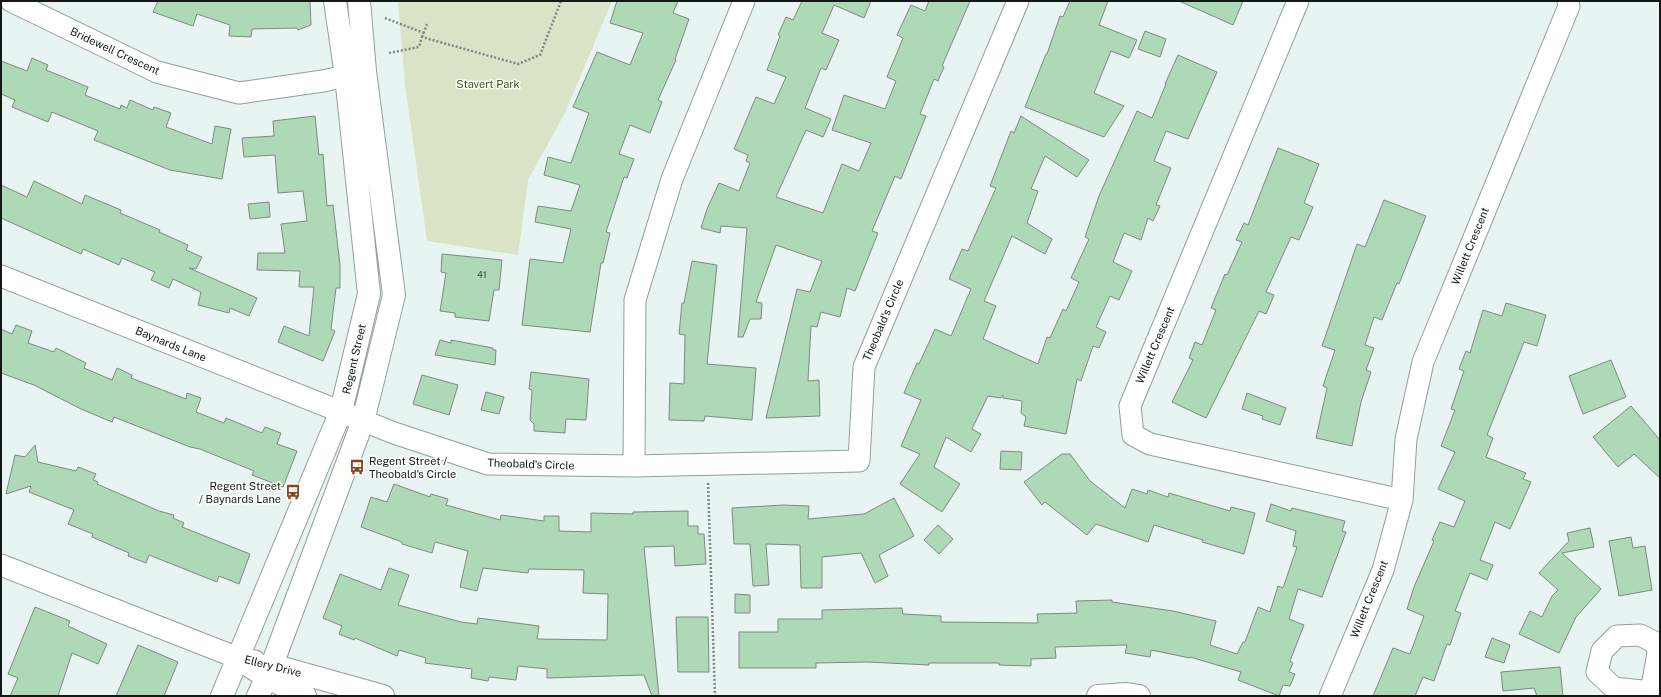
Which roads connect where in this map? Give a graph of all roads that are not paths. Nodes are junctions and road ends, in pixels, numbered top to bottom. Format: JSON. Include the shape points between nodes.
{"nodes":[{"id":1,"x":11,"y":1,"type":"edge"},
{"id":2,"x":335,"y":1,"type":"edge"},
{"id":3,"x":359,"y":1,"type":"edge"},
{"id":4,"x":744,"y":1,"type":"edge"},
{"id":5,"x":1018,"y":1,"type":"edge"},
{"id":6,"x":1298,"y":1,"type":"edge"},
{"id":7,"x":1568,"y":1,"type":"edge"},
{"id":8,"x":356,"y":74,"type":"junction"},
{"id":9,"x":1,"y":276,"type":"edge"},
{"id":10,"x":342,"y":411,"type":"junction"},
{"id":11,"x":363,"y":421,"type":"junction"},
{"id":12,"x":634,"y":466,"type":"junction"},
{"id":13,"x":1402,"y":500,"type":"junction"},
{"id":14,"x":1,"y":565,"type":"edge"},
{"id":15,"x":238,"y":658,"type":"junction"},
{"id":16,"x":265,"y":679,"type":"edge"},
{"id":17,"x":222,"y":696,"type":"edge"},
{"id":18,"x":305,"y":696,"type":"edge"},
{"id":19,"x":383,"y":696,"type":"edge"},
{"id":20,"x":1098,"y":696,"type":"edge"},
{"id":21,"x":1139,"y":696,"type":"edge"},
{"id":22,"x":1330,"y":696,"type":"edge"}],
"edges":[{"from":1,"to":8,"type":"street","name":"Bridewell Crescent","via":[[157,72],[240,93]]},
{"from":2,"to":8,"type":"street","name":"Regent Street"},
{"from":3,"to":8,"type":"street","name":"Regent Street"},
{"from":4,"to":12,"type":"street","via":[[672,179],[635,300]]},
{"from":5,"to":12,"type":"street","name":"Theobald's Circle","via":[[864,367],[859,461]]},
{"from":6,"to":13,"type":"street","name":"Willett Crescent","via":[[1130,406],[1133,435],[1150,444]]},
{"from":7,"to":13,"type":"street","name":"Willett Crescent","via":[[1570,6],[1423,362],[1406,439]]},
{"from":8,"to":10,"type":"street","name":"Regent Street","via":[[369,294]]},
{"from":8,"to":11,"type":"street","name":"Regent Street","via":[[394,295]]},
{"from":9,"to":10,"type":"street","name":"Baynards Lane"},
{"from":10,"to":11,"type":"street","name":"Theobald's Circle"},
{"from":10,"to":15,"type":"street","name":"Regent Street"},
{"from":11,"to":12,"type":"street","name":"Theobald's Circle","via":[[488,464]]},
{"from":11,"to":16,"type":"street","name":"Regent Street"},
{"from":13,"to":22,"type":"street","name":"Willett Crescent","via":[[1383,570]]},
{"from":14,"to":15,"type":"street"},
{"from":15,"to":16,"type":"street","name":"Ellery Drive"},
{"from":15,"to":17,"type":"street","name":"Regent Street"},
{"from":16,"to":18,"type":"street","name":"Ellery Drive"},
{"from":16,"to":19,"type":"street","name":"Ellery Drive"},
{"from":20,"to":21,"type":"street"}]}
